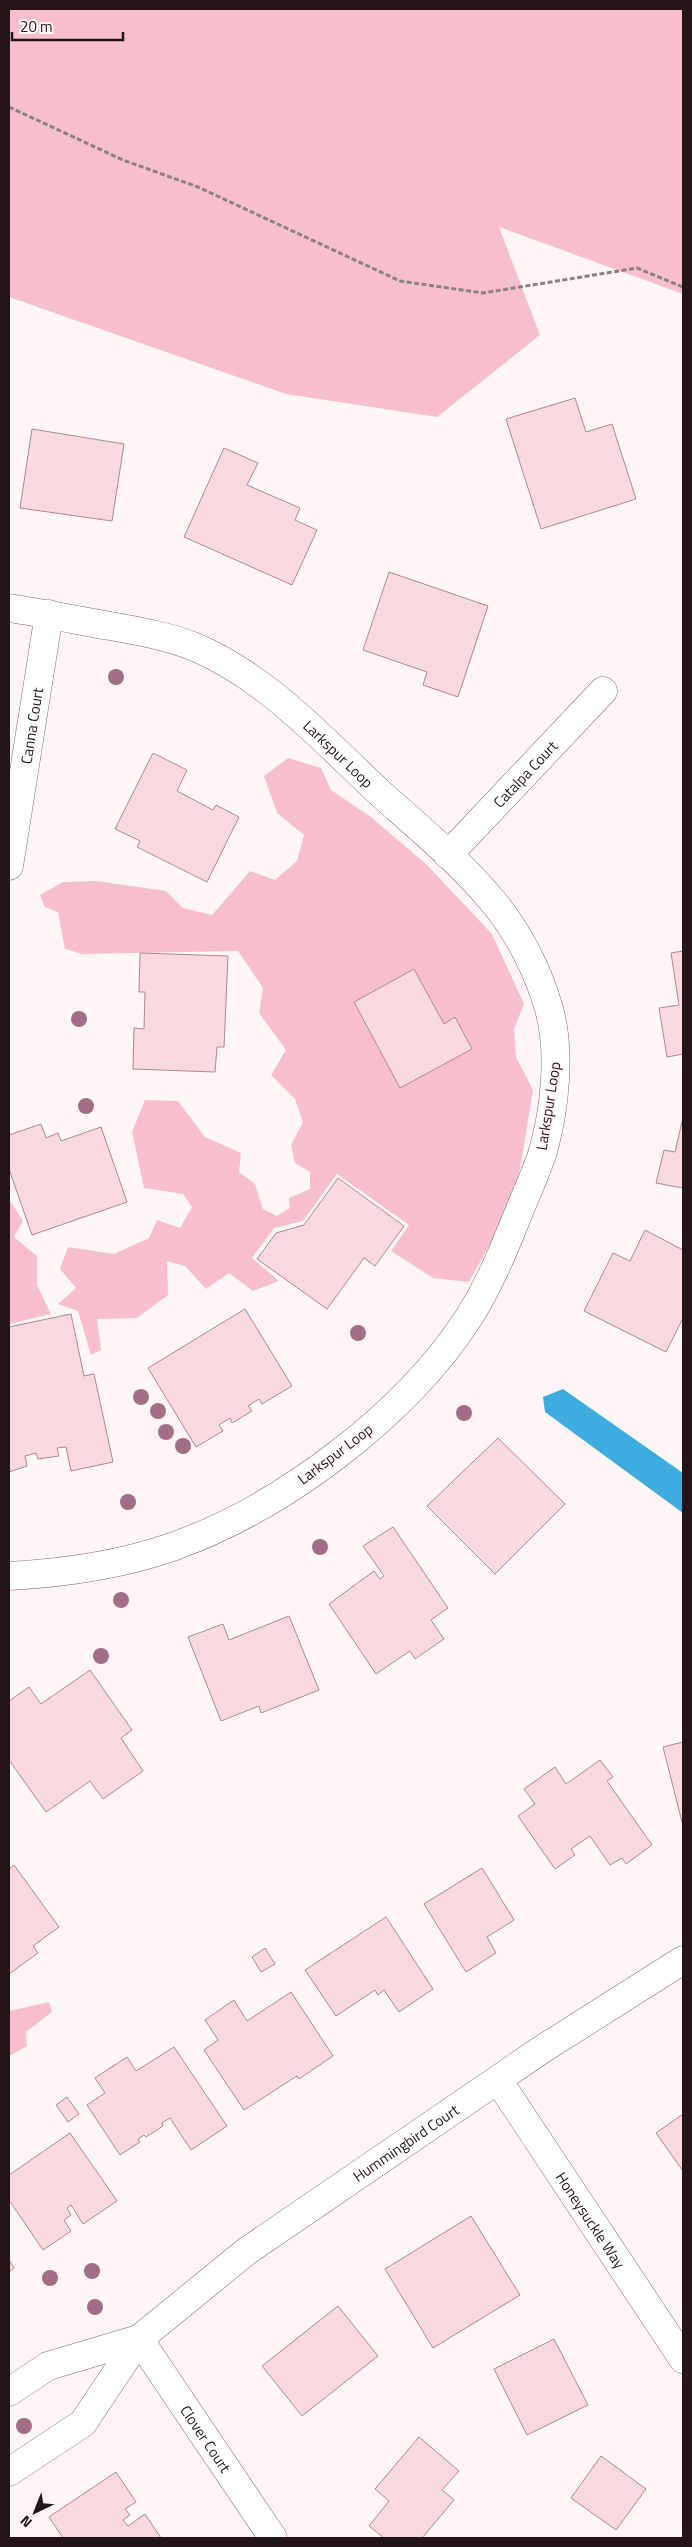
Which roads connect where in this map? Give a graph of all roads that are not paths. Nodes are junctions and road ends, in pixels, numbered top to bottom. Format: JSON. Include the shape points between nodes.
{"nodes":[{"id":1,"x":9,"y":608,"type":"edge"},
{"id":2,"x":49,"y":614,"type":"junction"},
{"id":3,"x":603,"y":691,"type":"dead end"},
{"id":4,"x":448,"y":855,"type":"junction"},
{"id":5,"x":9,"y":866,"type":"edge"},
{"id":6,"x":9,"y":1576,"type":"edge"},
{"id":7,"x":683,"y":1960,"type":"edge"},
{"id":8,"x":498,"y":2080,"type":"junction"},
{"id":9,"x":139,"y":2340,"type":"junction"},
{"id":10,"x":683,"y":2359,"type":"edge"},
{"id":11,"x":9,"y":2392,"type":"edge"},
{"id":12,"x":9,"y":2472,"type":"edge"},
{"id":13,"x":273,"y":2538,"type":"edge"}],
"edges":[{"from":1,"to":2,"type":"street","name":"Larkspur Loop"},
{"from":2,"to":4,"type":"street","name":"Larkspur Loop","via":[[175,641],[194,647],[237,670],[279,700]]},
{"from":2,"to":5,"type":"street","name":"Canna Court"},
{"from":3,"to":4,"type":"street","name":"Catalpa Court"},
{"from":4,"to":6,"type":"street","name":"Larkspur Loop","via":[[490,898],[515,932],[550,1010],[556,1043],[557,1070],[543,1150],[501,1258],[468,1317],[428,1370],[375,1424],[328,1462],[226,1525],[171,1547],[110,1564],[51,1574]]},
{"from":7,"to":8,"type":"street","name":"Hummingbird Court"},
{"from":8,"to":9,"type":"street","name":"Hummingbird Court","via":[[247,2251]]},
{"from":8,"to":10,"type":"street","name":"Honeysuckle Way"},
{"from":9,"to":11,"type":"street","name":"Hummingbird Court","via":[[48,2366]]},
{"from":9,"to":12,"type":"street","name":"Hummingbird Court","via":[[83,2423]]},
{"from":9,"to":13,"type":"street","name":"Clover Court"}]}
